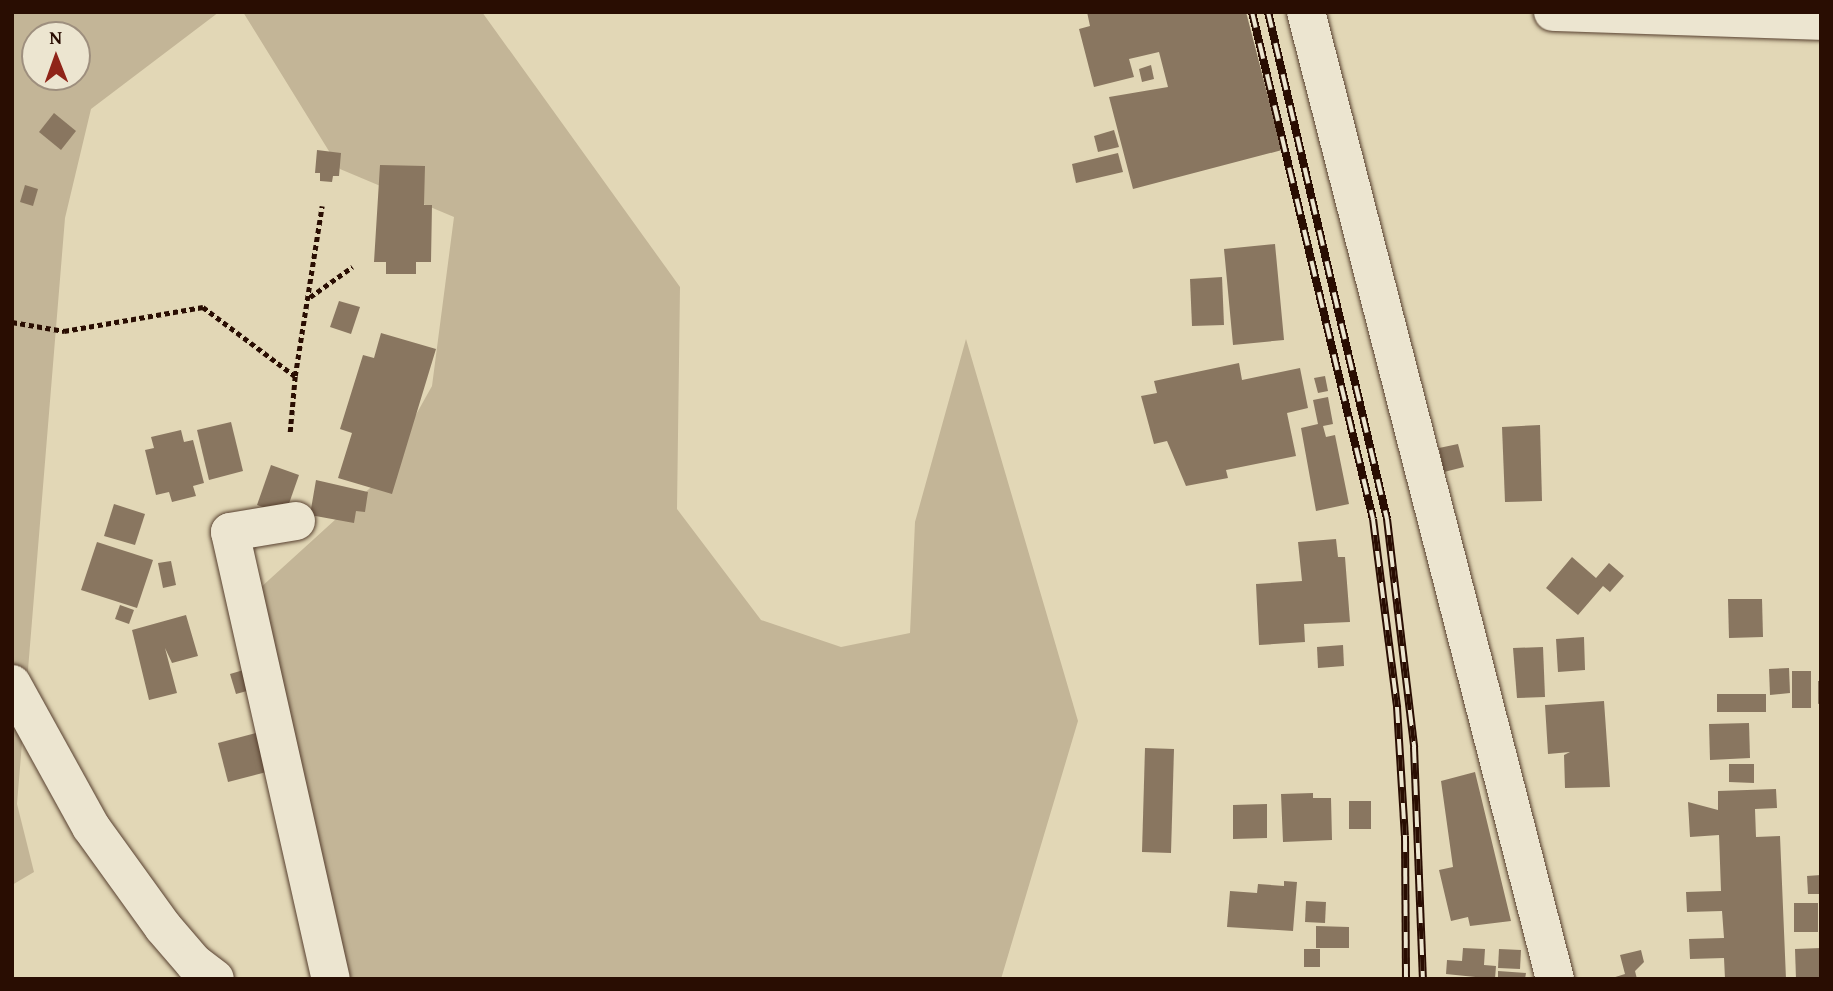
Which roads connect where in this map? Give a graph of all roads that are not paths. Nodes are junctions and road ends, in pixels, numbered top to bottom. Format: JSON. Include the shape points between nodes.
{"nodes":[{"id":1,"x":1306,"y":12,"type":"edge"},
{"id":2,"x":1553,"y":12,"type":"edge"},
{"id":3,"x":1821,"y":21,"type":"edge"},
{"id":4,"x":296,"y":521,"type":"dead end"},
{"id":5,"x":12,"y":684,"type":"edge"},
{"id":6,"x":193,"y":974,"type":"edge"},
{"id":7,"x":331,"y":979,"type":"edge"},
{"id":8,"x":1555,"y":979,"type":"edge"}],
"edges":[{"from":1,"to":8,"type":"street"},
{"from":2,"to":3,"type":"street"},
{"from":4,"to":7,"type":"street","via":[[230,532]]},
{"from":5,"to":6,"type":"street","via":[[90,827]]}]}
